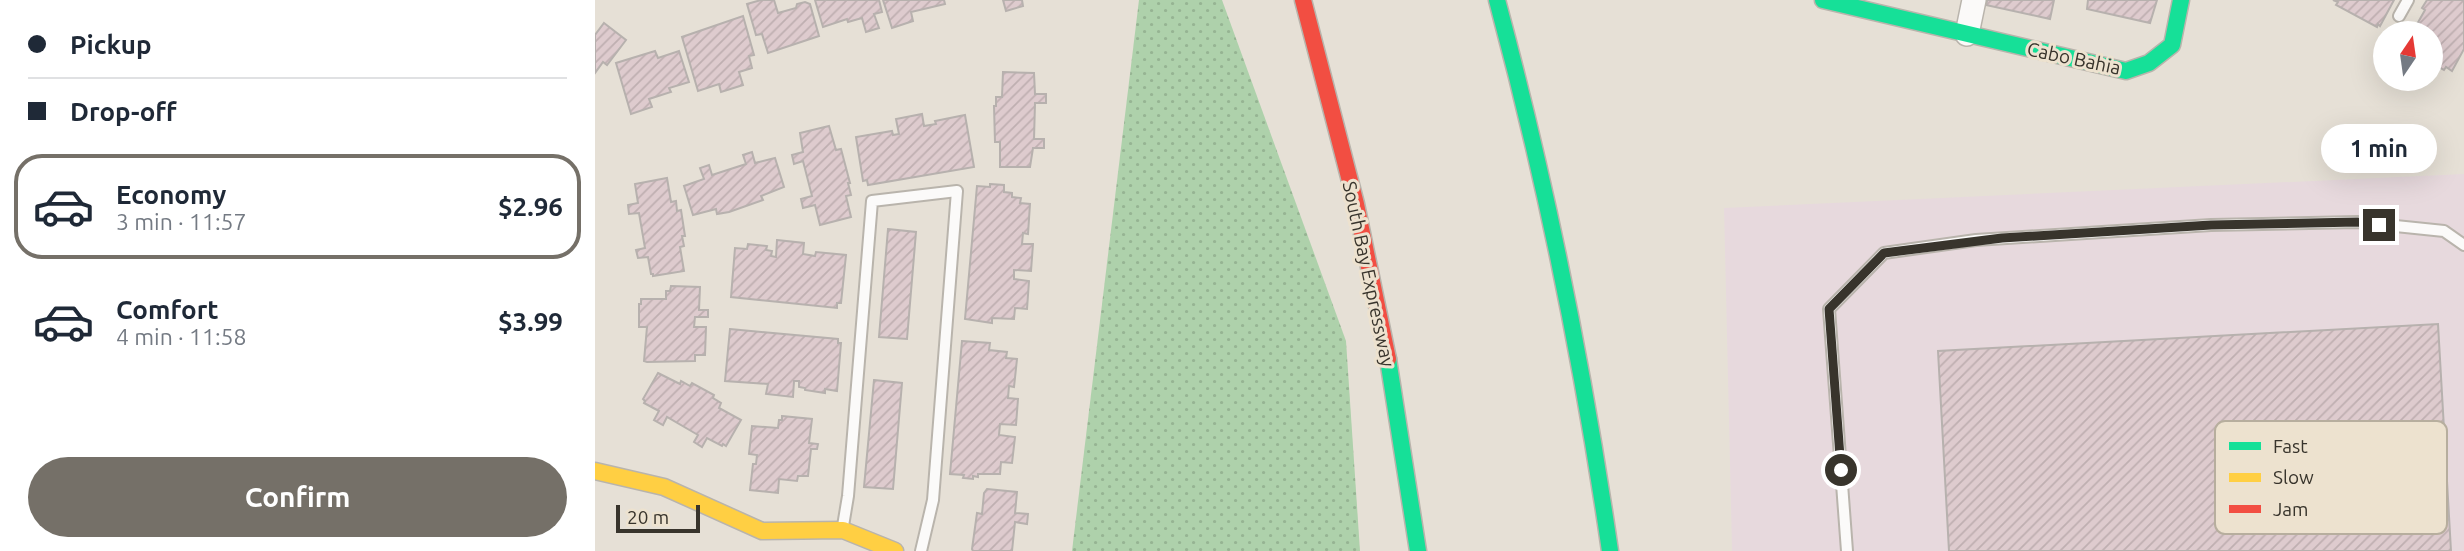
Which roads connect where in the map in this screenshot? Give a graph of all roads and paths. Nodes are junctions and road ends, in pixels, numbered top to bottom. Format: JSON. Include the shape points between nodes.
{"nodes":[{"id":1,"x":1303,"y":0,"type":"edge"},
{"id":2,"x":1497,"y":0,"type":"edge"},
{"id":3,"x":1823,"y":0,"type":"edge"},
{"id":4,"x":1974,"y":0,"type":"edge"},
{"id":5,"x":2181,"y":0,"type":"edge"},
{"id":6,"x":2408,"y":0,"type":"edge"},
{"id":7,"x":2399,"y":16,"type":"dead end"},
{"id":8,"x":1967,"y":34,"type":"junction"},
{"id":9,"x":2464,"y":245,"type":"edge"},
{"id":10,"x":595,"y":471,"type":"edge"},
{"id":11,"x":843,"y":530,"type":"junction"},
{"id":12,"x":895,"y":551,"type":"edge"},
{"id":13,"x":921,"y":551,"type":"edge"},
{"id":14,"x":1418,"y":551,"type":"edge"},
{"id":15,"x":1610,"y":551,"type":"edge"},
{"id":16,"x":1847,"y":551,"type":"edge"}],
"edges":[{"from":1,"to":14,"type":"main road","name":"South Bay Expressway","via":[[1378,307]]},
{"from":2,"to":15,"type":"main road","via":[[1562,269]]},
{"from":3,"to":8,"type":"main road","name":"Cabo Bahia"},
{"from":4,"to":8,"type":"street"},
{"from":5,"to":8,"type":"main road","name":"Cabo Bahia","via":[[2172,45],[2149,63],[2126,71]]},
{"from":6,"to":7,"type":"lane"},
{"from":9,"to":16,"type":"lane","via":[[2444,231],[2357,222],[2211,225],[1976,240],[1884,253],[1829,309]]},
{"from":10,"to":11,"type":"main road","via":[[664,487],[762,531]]},
{"from":11,"to":12,"type":"main road"},
{"from":11,"to":13,"type":"lane","via":[[872,201],[957,191],[933,500]]}]}
